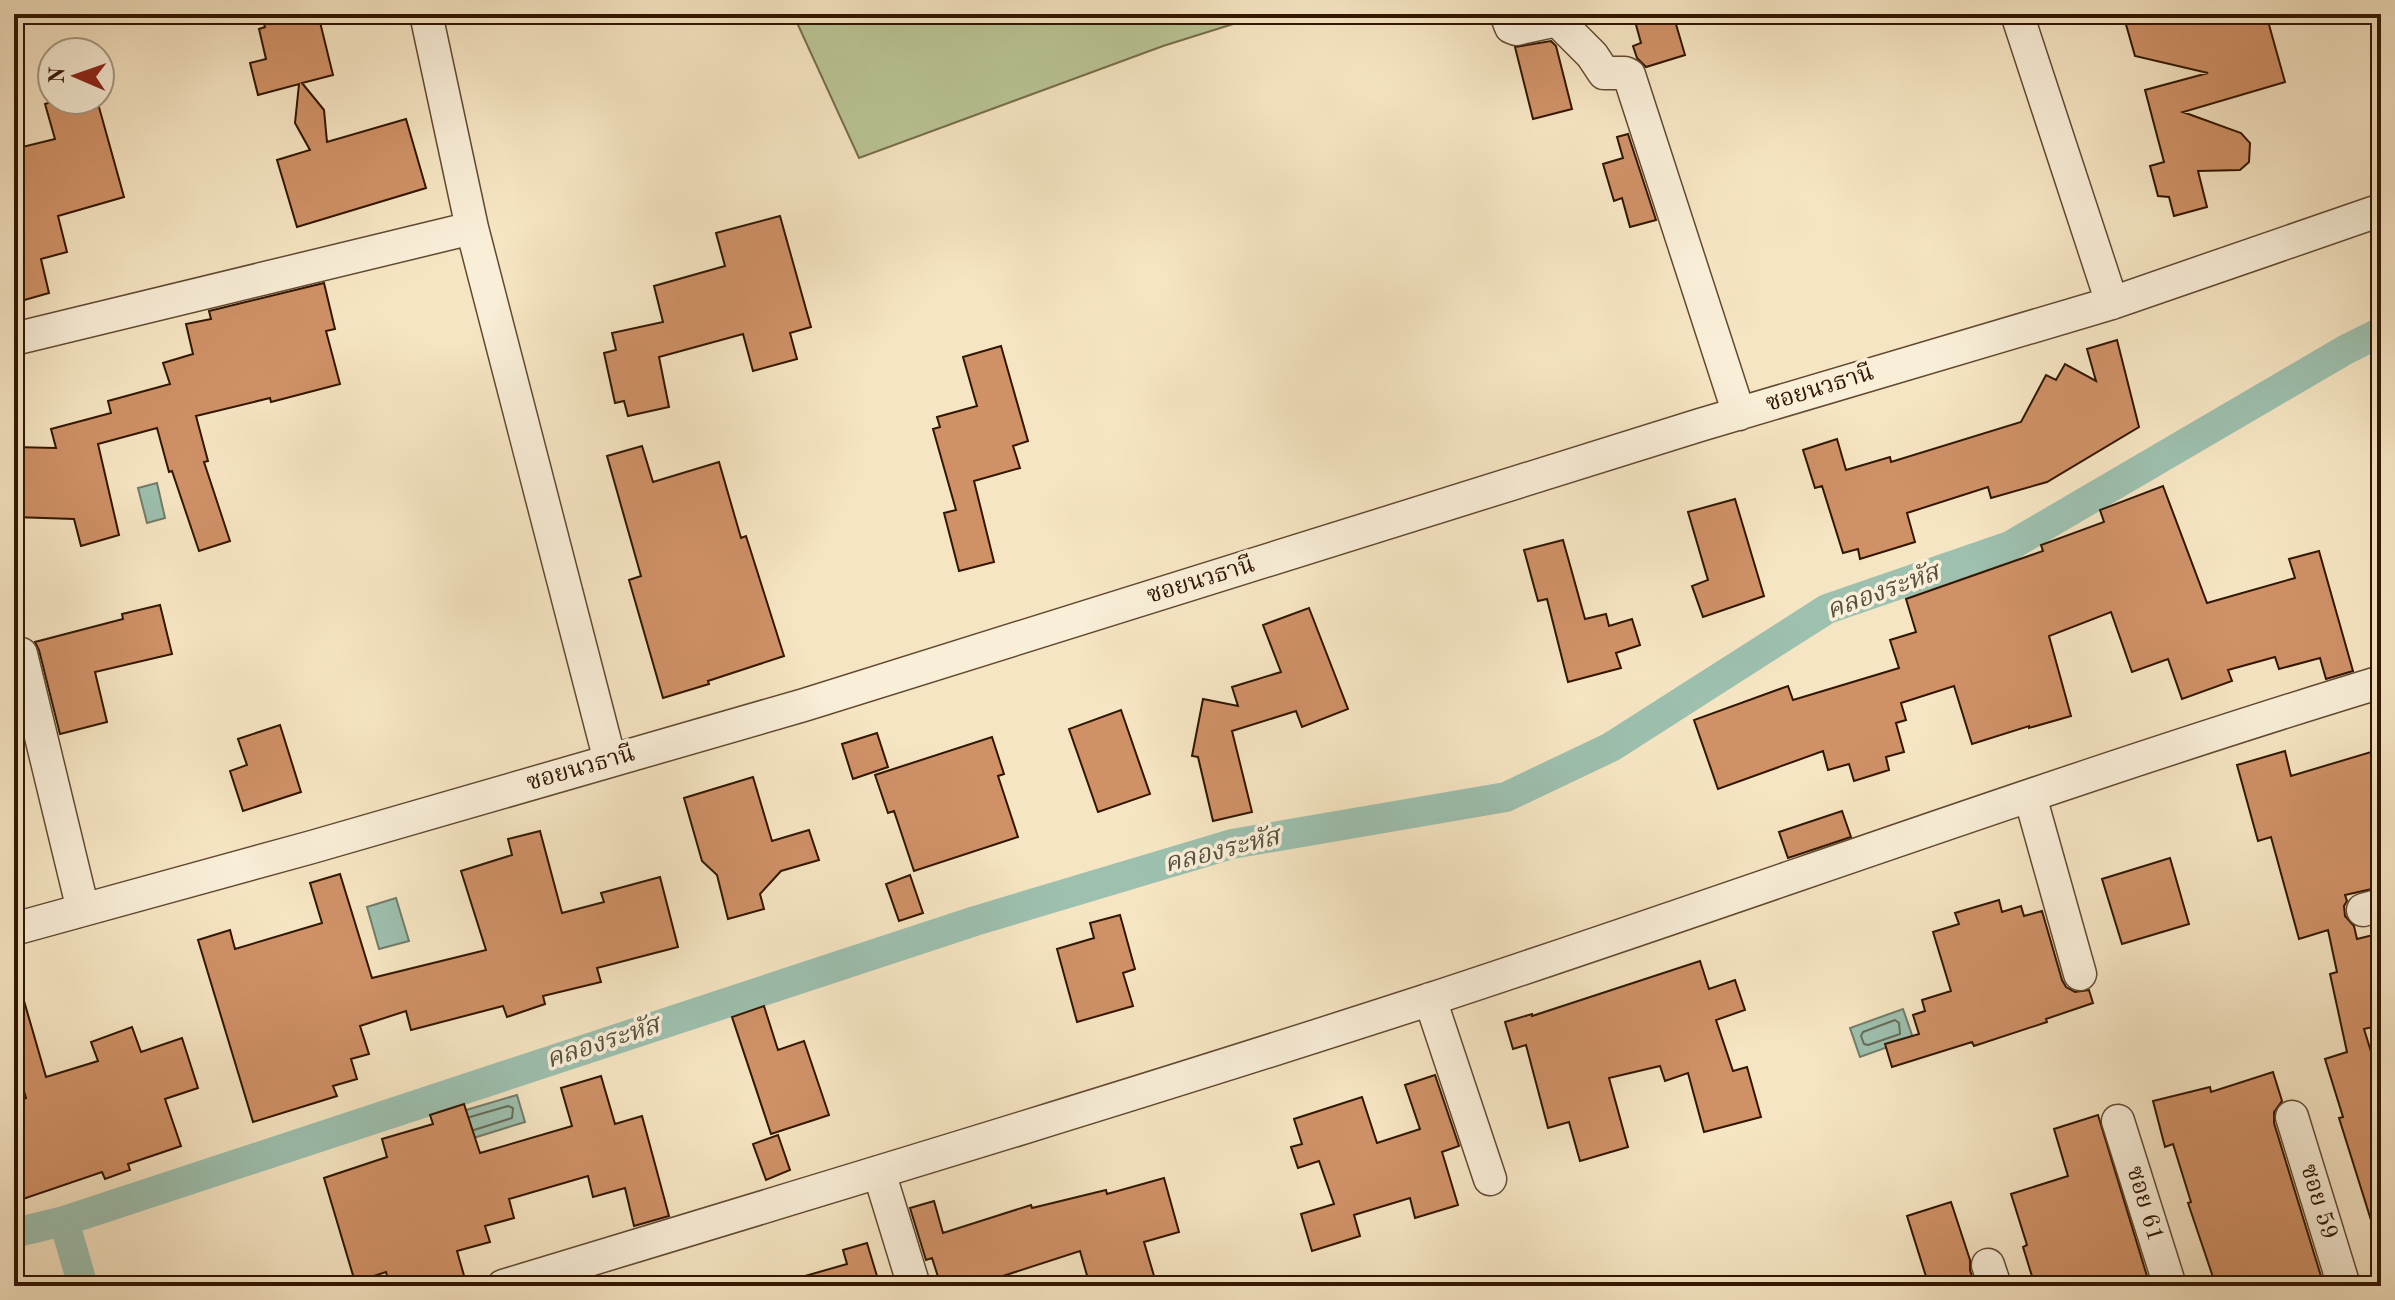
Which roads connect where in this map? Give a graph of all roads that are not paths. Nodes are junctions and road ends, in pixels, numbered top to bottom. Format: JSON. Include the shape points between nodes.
{"nodes":[{"id":1,"x":426,"y":14,"type":"edge"},
{"id":2,"x":1506,"y":14,"type":"edge"},
{"id":3,"x":2017,"y":14,"type":"edge"},
{"id":4,"x":2381,"y":210,"type":"edge"},
{"id":5,"x":472,"y":228,"type":"junction"},
{"id":6,"x":2112,"y":303,"type":"junction"},
{"id":7,"x":14,"y":339,"type":"edge"},
{"id":8,"x":1739,"y":414,"type":"junction"},
{"id":9,"x":21,"y":654,"type":"dead end"},
{"id":10,"x":2381,"y":682,"type":"edge"},
{"id":11,"x":610,"y":761,"type":"junction"},
{"id":12,"x":2030,"y":796,"type":"junction"},
{"id":13,"x":83,"y":910,"type":"junction"},
{"id":14,"x":14,"y":929,"type":"edge"},
{"id":15,"x":2080,"y":974,"type":"dead end"},
{"id":16,"x":1430,"y":999,"type":"junction"},
{"id":17,"x":2292,"y":1117,"type":"dead end"},
{"id":18,"x":2118,"y":1121,"type":"dead end"},
{"id":19,"x":879,"y":1172,"type":"junction"},
{"id":20,"x":1490,"y":1179,"type":"dead end"},
{"id":21,"x":503,"y":1286,"type":"edge"},
{"id":22,"x":914,"y":1286,"type":"edge"},
{"id":23,"x":2170,"y":1286,"type":"edge"},
{"id":24,"x":2344,"y":1286,"type":"edge"}],
"edges":[{"from":1,"to":5,"type":"street"},
{"from":2,"to":8,"type":"street","via":[[1516,29],[1557,20],[1604,73],[1629,75]]},
{"from":3,"to":6,"type":"street"},
{"from":4,"to":6,"type":"street","name":"ซอยนวธานี"},
{"from":5,"to":7,"type":"street"},
{"from":5,"to":11,"type":"street"},
{"from":6,"to":8,"type":"street","name":"ซอยนวธานี"},
{"from":8,"to":11,"type":"street","name":"ซอยนวธานี"},
{"from":9,"to":13,"type":"street"},
{"from":10,"to":12,"type":"street"},
{"from":11,"to":13,"type":"street","name":"ซอยนวธานี"},
{"from":12,"to":15,"type":"street"},
{"from":12,"to":16,"type":"street"},
{"from":13,"to":14,"type":"street","name":"ซอยนวธานี"},
{"from":16,"to":19,"type":"street"},
{"from":16,"to":20,"type":"street"},
{"from":17,"to":24,"type":"street","name":"ซอย 59"},
{"from":18,"to":23,"type":"street","name":"ซอย 61"},
{"from":19,"to":21,"type":"street"},
{"from":19,"to":22,"type":"street"}]}
